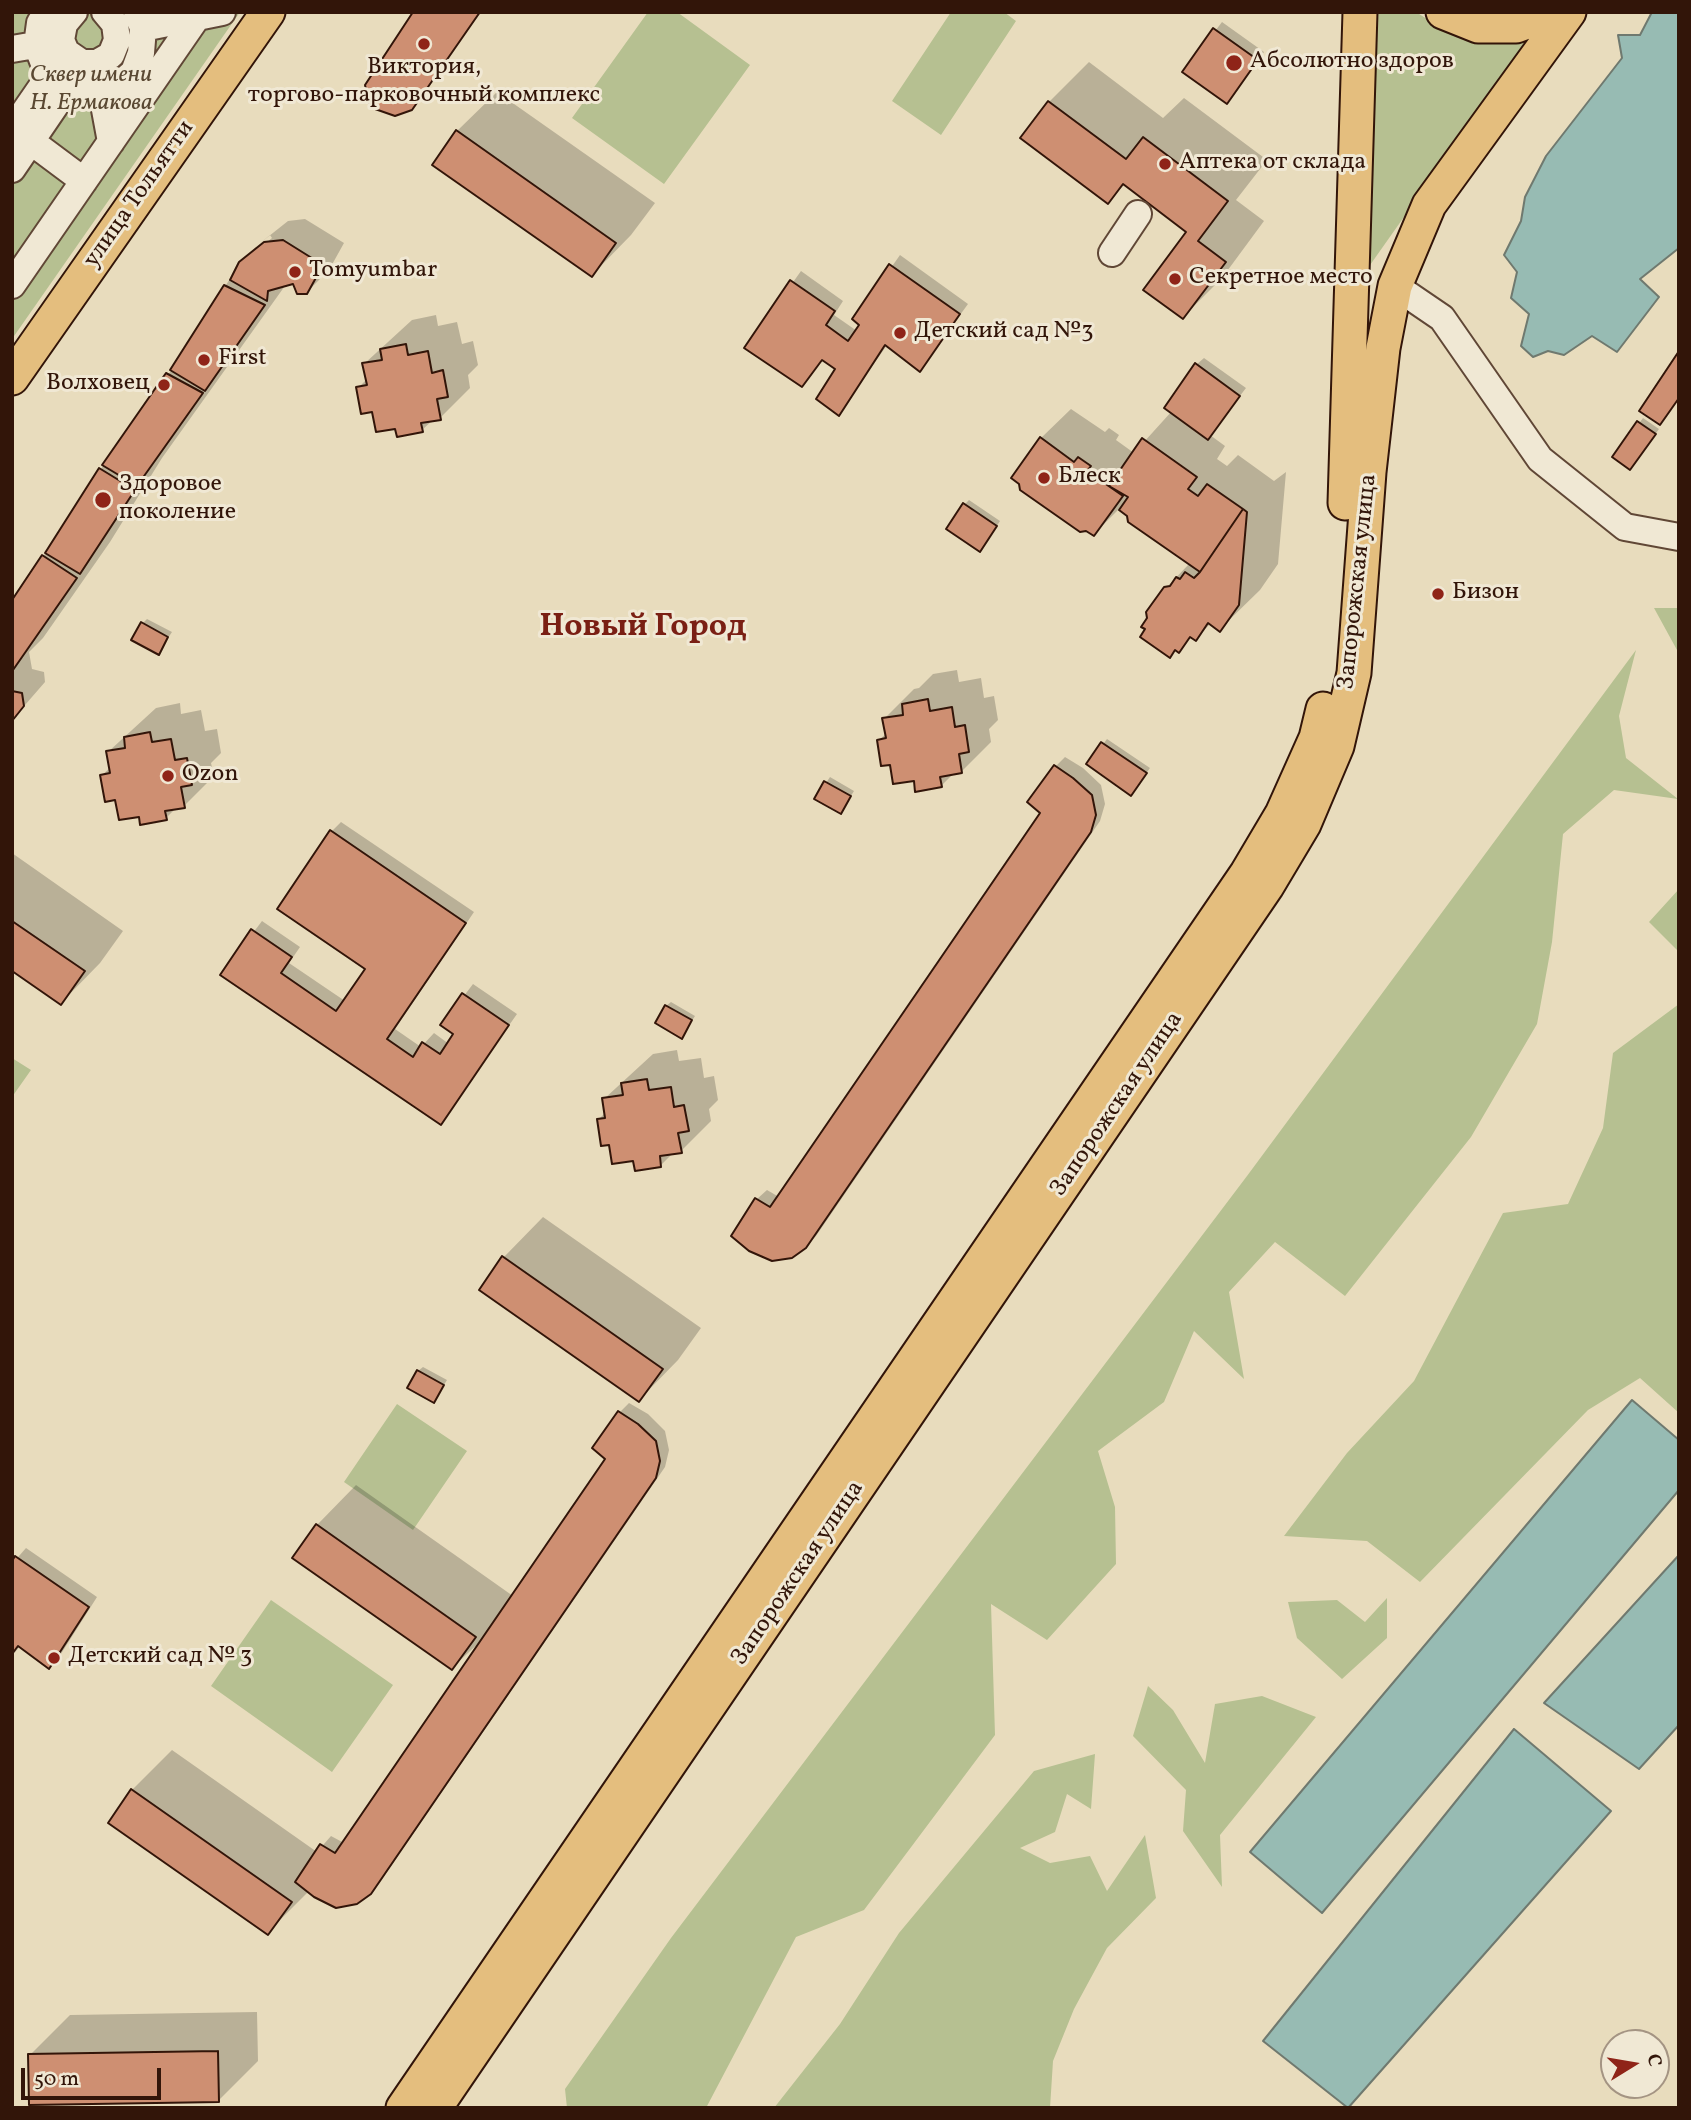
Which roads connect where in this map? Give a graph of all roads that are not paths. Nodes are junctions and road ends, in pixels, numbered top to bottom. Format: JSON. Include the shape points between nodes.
{"nodes":[{"id":1,"x":47,"y":12,"type":"edge"},
{"id":2,"x":74,"y":12,"type":"edge"},
{"id":3,"x":105,"y":12,"type":"edge"},
{"id":4,"x":222,"y":12,"type":"edge"},
{"id":5,"x":268,"y":12,"type":"edge"},
{"id":6,"x":1360,"y":12,"type":"edge"},
{"id":7,"x":1443,"y":12,"type":"edge"},
{"id":8,"x":1553,"y":12,"type":"edge"},
{"id":9,"x":1569,"y":12,"type":"edge"},
{"id":10,"x":140,"y":20,"type":"edge"},
{"id":11,"x":195,"y":20,"type":"junction"},
{"id":12,"x":60,"y":59,"type":"edge"},
{"id":13,"x":101,"y":90,"type":"junction"},
{"id":14,"x":17,"y":132,"type":"edge"},
{"id":15,"x":111,"y":142,"type":"junction"},
{"id":16,"x":12,"y":169,"type":"edge"},
{"id":17,"x":12,"y":177,"type":"edge"},
{"id":18,"x":84,"y":181,"type":"junction"},
{"id":19,"x":12,"y":184,"type":"edge"},
{"id":20,"x":1138,"y":214,"type":"dead end"},
{"id":21,"x":1112,"y":253,"type":"dead end"},
{"id":22,"x":16,"y":270,"type":"edge"},
{"id":23,"x":1395,"y":286,"type":"junction"},
{"id":24,"x":12,"y":378,"type":"edge"},
{"id":25,"x":1679,"y":537,"type":"edge"},
{"id":26,"x":403,"y":2108,"type":"edge"},
{"id":27,"x":435,"y":2108,"type":"edge"}],
"edges":[{"from":1,"to":12,"type":"street","via":[[40,23]]},
{"from":2,"to":12,"type":"street","via":[[64,24]]},
{"from":3,"to":12,"type":"street","via":[[115,24],[117,40],[111,55]]},
{"from":4,"to":11,"type":"street"},
{"from":5,"to":24,"type":"main road","name":"улица Тольятти"},
{"from":6,"to":26,"type":"main road","name":"Запорожская улица","via":[[1347,469],[1333,669],[1315,738],[1282,814],[1247,873]]},
{"from":7,"to":8,"type":"main road","via":[[1478,26],[1516,26]]},
{"from":9,"to":23,"type":"main road","name":"Запорожская улица","via":[[1429,205]]},
{"from":10,"to":11,"type":"street"},
{"from":10,"to":13,"type":"street","via":[[141,53],[134,72],[119,85]]},
{"from":11,"to":15,"type":"street"},
{"from":12,"to":13,"type":"street"},
{"from":12,"to":14,"type":"street"},
{"from":13,"to":15,"type":"street"},
{"from":14,"to":16,"type":"street"},
{"from":14,"to":18,"type":"street"},
{"from":15,"to":18,"type":"street"},
{"from":17,"to":19,"type":"street"},
{"from":18,"to":22,"type":"street"},
{"from":20,"to":21,"type":"street"},
{"from":23,"to":25,"type":"street","via":[[1442,318],[1539,459],[1625,527]]},
{"from":23,"to":27,"type":"main road","name":"Запорожская улица","via":[[1369,472],[1354,673],[1337,746],[1304,824],[1267,886]]}]}
